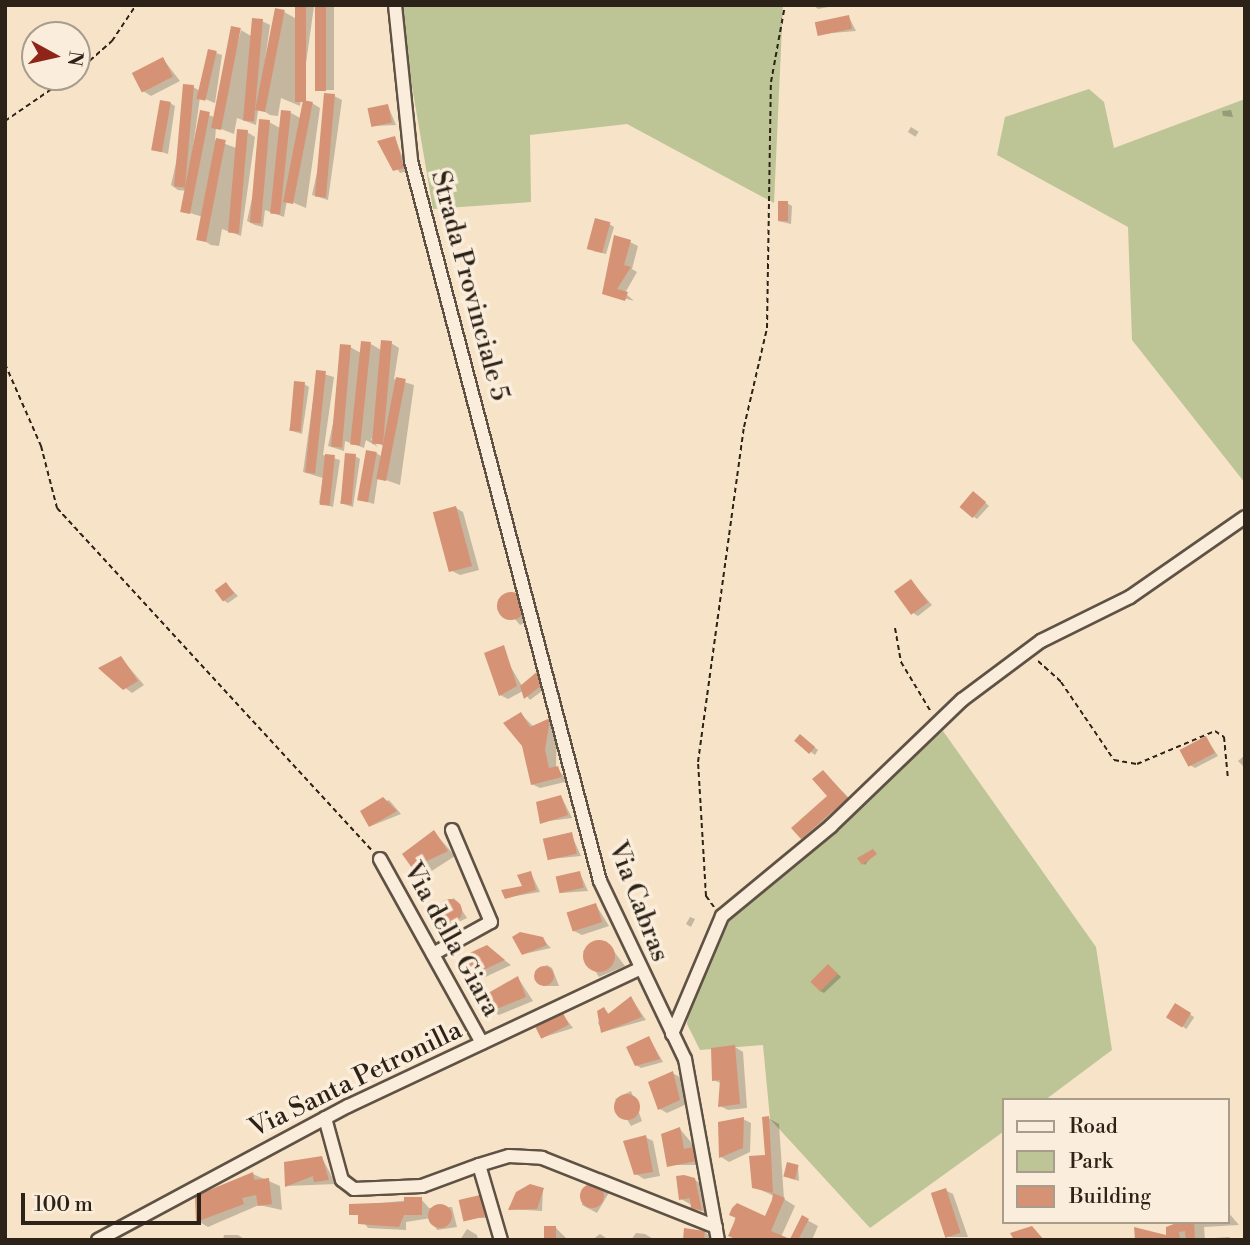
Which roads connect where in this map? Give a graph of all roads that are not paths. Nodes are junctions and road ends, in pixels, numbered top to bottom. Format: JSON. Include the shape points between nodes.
{"nodes":[{"id":1,"x":395,"y":5,"type":"edge"},
{"id":2,"x":1245,"y":517,"type":"edge"},
{"id":3,"x":523,"y":575,"type":"joint"},
{"id":4,"x":453,"y":830,"type":"dead end"},
{"id":5,"x":380,"y":859,"type":"road end"},
{"id":6,"x":433,"y":954,"type":"junction"},
{"id":7,"x":639,"y":969,"type":"junction"},
{"id":8,"x":671,"y":1034,"type":"junction"},
{"id":9,"x":482,"y":1043,"type":"junction"},
{"id":10,"x":325,"y":1118,"type":"junction"},
{"id":11,"x":478,"y":1165,"type":"junction"},
{"id":12,"x":717,"y":1233,"type":"edge"},
{"id":13,"x":98,"y":1240,"type":"edge"},
{"id":14,"x":501,"y":1240,"type":"edge"}],
"edges":[{"from":1,"to":3,"type":"street","name":"Strada Provinciale 5","via":[[411,161]]},
{"from":2,"to":8,"type":"street","via":[[1130,597],[1026,652],[938,724],[831,826],[722,916]]},
{"from":3,"to":7,"type":"street","name":"Via Cabras","via":[[600,881]]},
{"from":4,"to":6,"type":"street","via":[[491,922]]},
{"from":5,"to":6,"type":"street","name":"Via della Giara"},
{"from":6,"to":9,"type":"street","name":"Via della Giara"},
{"from":7,"to":8,"type":"street","name":"Via Cabras"},
{"from":7,"to":9,"type":"street","name":"Via Santa Petronilla"},
{"from":8,"to":12,"type":"street","name":"Via Cabras","via":[[690,1082]]},
{"from":9,"to":10,"type":"street","name":"Via Santa Petronilla"},
{"from":10,"to":11,"type":"street","via":[[342,1180],[354,1189],[422,1186]]},
{"from":10,"to":13,"type":"street","name":"Via Santa Petronilla"},
{"from":11,"to":12,"type":"street","via":[[509,1156],[542,1158]]},
{"from":11,"to":14,"type":"street"}]}
